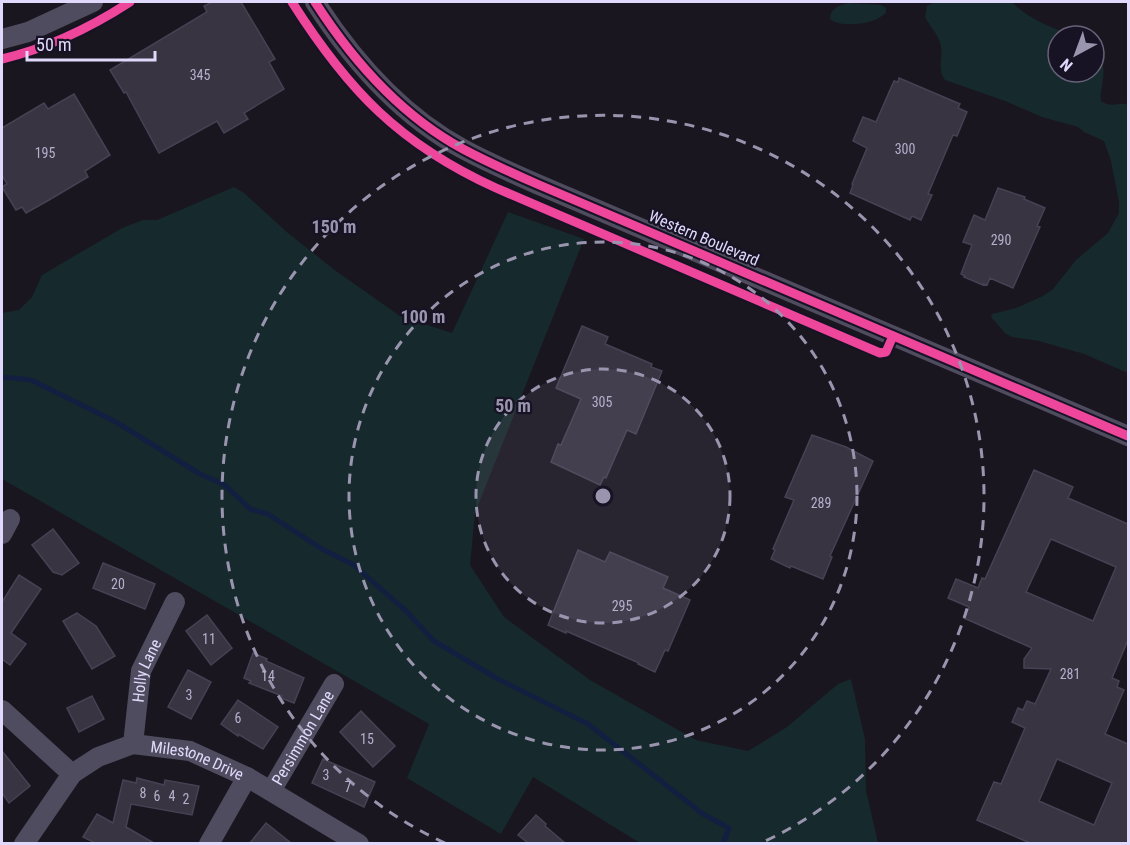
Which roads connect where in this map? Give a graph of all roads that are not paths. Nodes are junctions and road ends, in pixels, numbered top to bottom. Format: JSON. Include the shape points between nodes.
{"nodes":[{"id":1,"x":93,"y":2,"type":"edge"},
{"id":2,"x":315,"y":2,"type":"edge"},
{"id":3,"x":2,"y":39,"type":"edge"},
{"id":4,"x":1128,"y":436,"type":"edge"},
{"id":5,"x":175,"y":602,"type":"dead end"},
{"id":6,"x":334,"y":684,"type":"dead end"},
{"id":7,"x":2,"y":710,"type":"edge"},
{"id":8,"x":133,"y":744,"type":"junction"},
{"id":9,"x":72,"y":774,"type":"junction"},
{"id":10,"x":247,"y":777,"type":"junction"},
{"id":11,"x":271,"y":791,"type":"junction"},
{"id":12,"x":24,"y":843,"type":"edge"},
{"id":13,"x":209,"y":843,"type":"edge"},
{"id":14,"x":359,"y":843,"type":"edge"}],
"edges":[{"from":1,"to":3,"type":"street","via":[[28,32]]},
{"from":2,"to":4,"type":"street","name":"Western Boulevard","via":[[356,60],[384,90],[461,148]]},
{"from":5,"to":8,"type":"street","name":"Holly Lane","via":[[141,671]]},
{"from":6,"to":11,"type":"street","name":"Persimmon Lane"},
{"from":7,"to":9,"type":"street"},
{"from":8,"to":9,"type":"street","name":"Milestone Drive","via":[[98,757]]},
{"from":8,"to":10,"type":"street","name":"Milestone Drive","via":[[190,751]]},
{"from":9,"to":12,"type":"street","name":"Milestone Drive"},
{"from":10,"to":11,"type":"street","name":"Milestone Drive"},
{"from":10,"to":13,"type":"street"},
{"from":11,"to":14,"type":"street","name":"Milestone Drive"}]}
